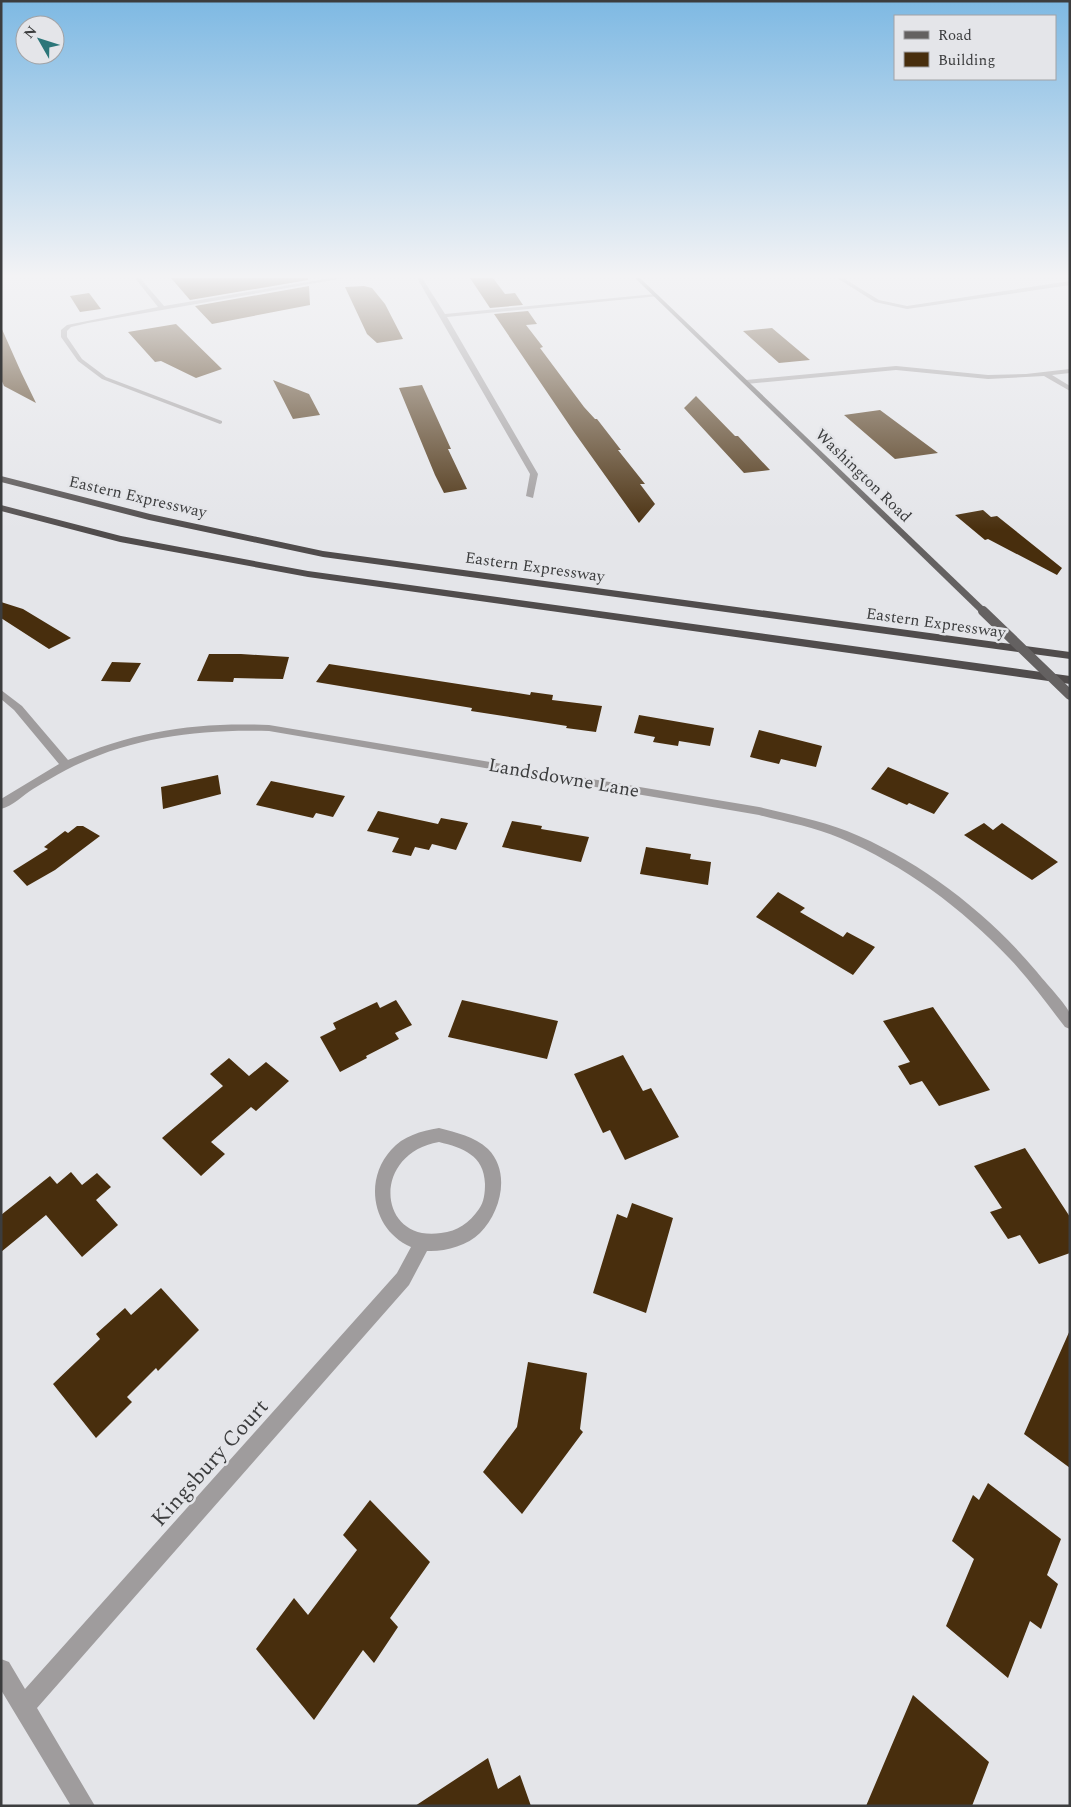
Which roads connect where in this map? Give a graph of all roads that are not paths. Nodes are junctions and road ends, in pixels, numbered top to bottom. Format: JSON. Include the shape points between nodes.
{"nodes":[{"id":1,"x":83,"y":362,"type":"edge"},
{"id":2,"x":470,"y":362,"type":"edge"},
{"id":3,"x":725,"y":362,"type":"edge"},
{"id":4,"x":1070,"y":371,"type":"edge"},
{"id":5,"x":934,"y":372,"type":"junction"},
{"id":6,"x":1046,"y":374,"type":"junction"},
{"id":7,"x":746,"y":382,"type":"junction"},
{"id":8,"x":753,"y":388,"type":"junction"},
{"id":9,"x":1070,"y":389,"type":"edge"},
{"id":10,"x":220,"y":422,"type":"dead end"},
{"id":11,"x":1,"y":472,"type":"edge"},
{"id":12,"x":1,"y":479,"type":"edge"},
{"id":13,"x":38,"y":490,"type":"junction"},
{"id":14,"x":530,"y":496,"type":"dead end"},
{"id":15,"x":1,"y":508,"type":"edge"},
{"id":16,"x":1070,"y":656,"type":"edge"},
{"id":17,"x":1070,"y":680,"type":"edge"},
{"id":18,"x":1,"y":693,"type":"edge"},
{"id":19,"x":1070,"y":695,"type":"edge"},
{"id":20,"x":65,"y":764,"type":"junction"},
{"id":21,"x":1,"y":805,"type":"edge"},
{"id":22,"x":1070,"y":1024,"type":"edge"},
{"id":23,"x":422,"y":1243,"type":"junction"},
{"id":24,"x":1,"y":1670,"type":"edge"},
{"id":25,"x":24,"y":1706,"type":"junction"},
{"id":26,"x":84,"y":1806,"type":"edge"}],
"edges":[{"from":1,"to":10,"type":"street","via":[[104,378]]},
{"from":2,"to":14,"type":"street","via":[[534,474]]},
{"from":3,"to":7,"type":"main road","name":"Washington Road"},
{"from":4,"to":6,"type":"street"},
{"from":5,"to":6,"type":"street","via":[[988,378]]},
{"from":5,"to":7,"type":"street","via":[[870,369]]},
{"from":5,"to":8,"type":"street"},
{"from":6,"to":9,"type":"street"},
{"from":7,"to":8,"type":"main road","name":"Washington Road"},
{"from":8,"to":19,"type":"main road","name":"Washington Road","bridge":true},
{"from":11,"to":13,"type":"highway"},
{"from":12,"to":13,"type":"highway","name":"Eastern Expressway"},
{"from":13,"to":16,"type":"highway","name":"Eastern Expressway","via":[[323,554]]},
{"from":15,"to":17,"type":"highway","via":[[120,539],[308,574]]},
{"from":18,"to":20,"type":"street","via":[[18,708]]},
{"from":20,"to":21,"type":"street","name":"Landsdowne Lane"},
{"from":20,"to":22,"type":"street","name":"Landsdowne Lane","via":[[113,746],[160,734],[206,727],[259,727],[718,803],[803,821],[876,850],[935,885],[1008,948]]},
{"from":23,"to":23,"type":"street","via":[[405,1236],[392,1224],[384,1209],[381,1192],[385,1175],[393,1159],[406,1146],[422,1138],[456,1137],[472,1144],[485,1156],[492,1172],[494,1191],[489,1209],[478,1225],[461,1237],[442,1243]]},
{"from":23,"to":25,"type":"street","name":"Kingsbury Court","via":[[403,1279]]},
{"from":24,"to":25,"type":"street"},
{"from":25,"to":26,"type":"street"}]}
